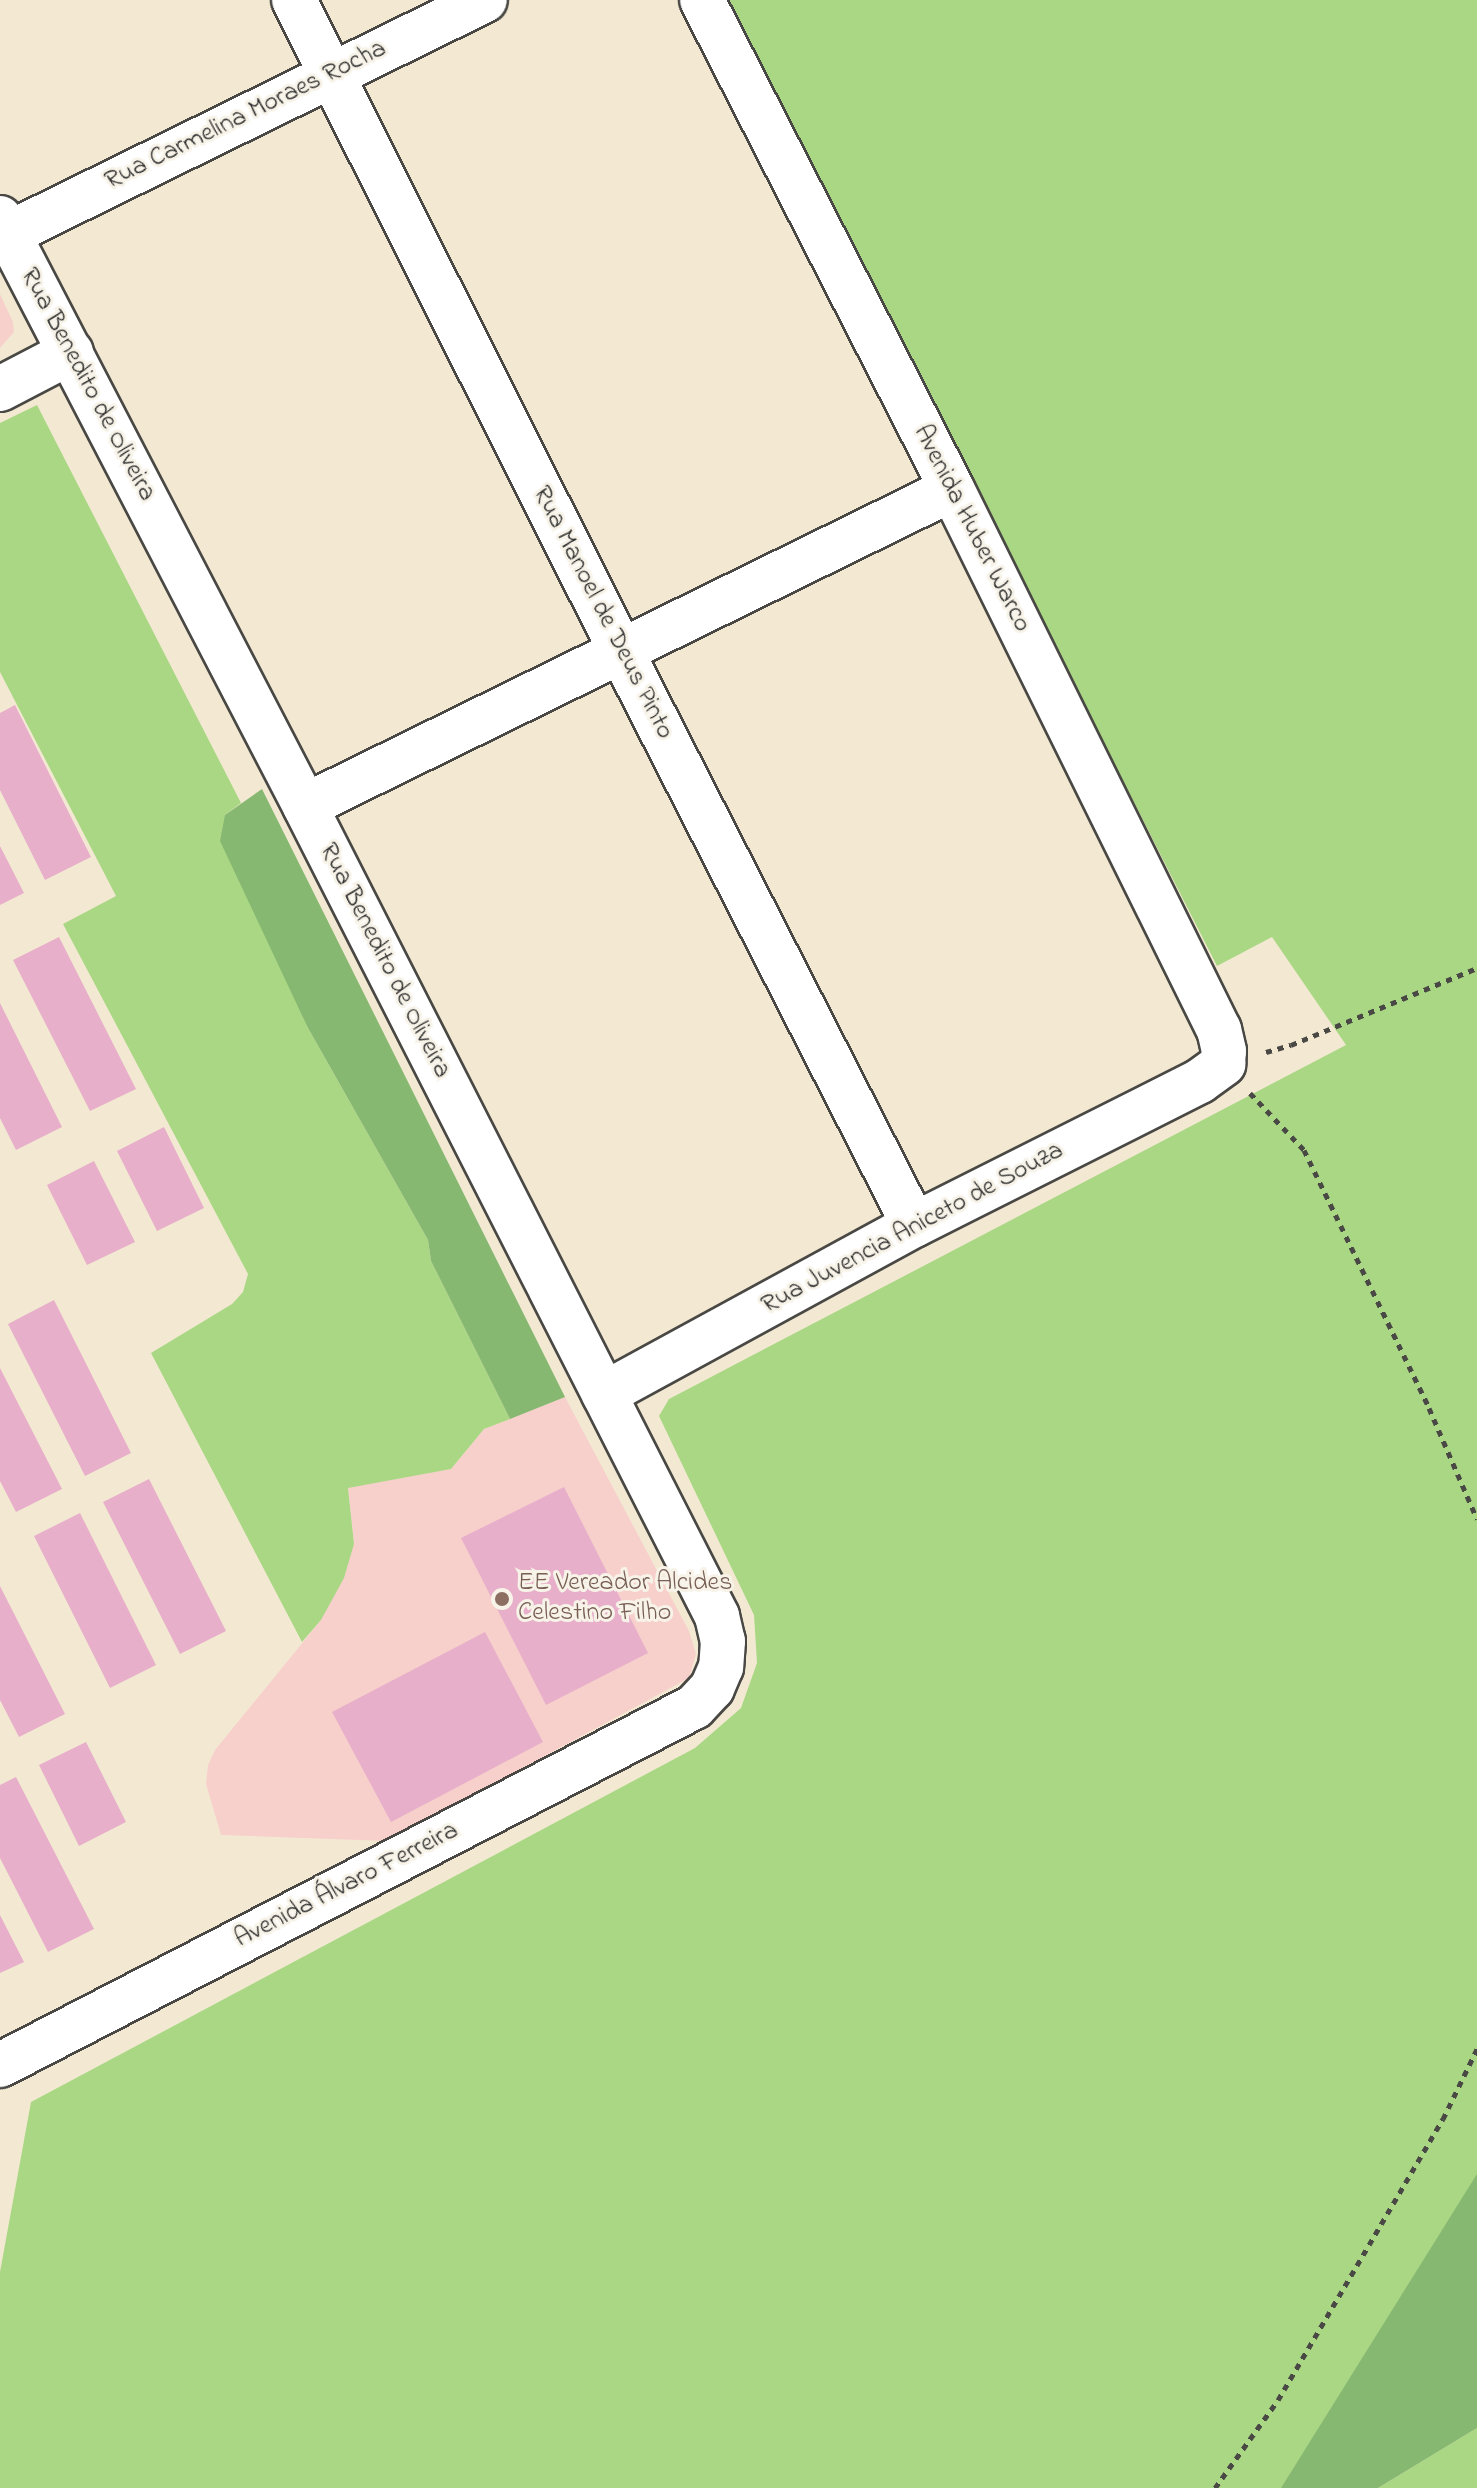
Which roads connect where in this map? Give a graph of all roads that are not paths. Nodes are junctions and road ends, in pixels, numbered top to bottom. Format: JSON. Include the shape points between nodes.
{"nodes":[{"id":1,"x":294,"y":0,"type":"edge"},
{"id":2,"x":485,"y":0,"type":"edge"},
{"id":3,"x":702,"y":0,"type":"edge"},
{"id":4,"x":332,"y":74,"type":"junction"},
{"id":5,"x":4,"y":226,"type":"edge"},
{"id":6,"x":71,"y":352,"type":"junction"},
{"id":7,"x":0,"y":389,"type":"edge"},
{"id":8,"x":952,"y":489,"type":"junction"},
{"id":9,"x":621,"y":651,"type":"junction"},
{"id":10,"x":305,"y":806,"type":"junction"},
{"id":11,"x":1223,"y":1064,"type":"joint"},
{"id":12,"x":914,"y":1225,"type":"junction"},
{"id":13,"x":604,"y":1394,"type":"junction"},
{"id":14,"x":694,"y":1707,"type":"joint"},
{"id":15,"x":0,"y":2065,"type":"edge"}],
"edges":[{"from":1,"to":4,"type":"street","name":"Rua Manoel de Deus Pinto"},
{"from":2,"to":4,"type":"street","name":"Rua Carmelina Moraes Rocha"},
{"from":3,"to":8,"type":"street","name":"Avenida Huber Warco"},
{"from":4,"to":5,"type":"street","name":"Rua Carmelina Moraes Rocha"},
{"from":4,"to":9,"type":"street","name":"Rua Manoel de Deus Pinto"},
{"from":5,"to":6,"type":"street","name":"Rua Benedito de Oliveira"},
{"from":6,"to":7,"type":"street"},
{"from":6,"to":10,"type":"street","name":"Rua Benedito de Oliveira"},
{"from":8,"to":9,"type":"street"},
{"from":8,"to":11,"type":"street","name":"Avenida Huber Warco","via":[[1219,1030]]},
{"from":9,"to":10,"type":"street"},
{"from":9,"to":12,"type":"street","name":"Rua Manoel de Deus Pinto"},
{"from":10,"to":13,"type":"street","name":"Rua Benedito de Oliveira"},
{"from":11,"to":12,"type":"street","name":"Rua Juvencia Aniceto de Souza","via":[[1200,1081]]},
{"from":12,"to":13,"type":"street","name":"Rua Juvencia Aniceto de Souza"},
{"from":13,"to":14,"type":"street","name":"Rua Benedito de Oliveira","via":[[717,1616],[723,1641],[721,1667],[712,1688]]},
{"from":14,"to":15,"type":"street","name":"Avenida Álvaro Ferreira"}]}
